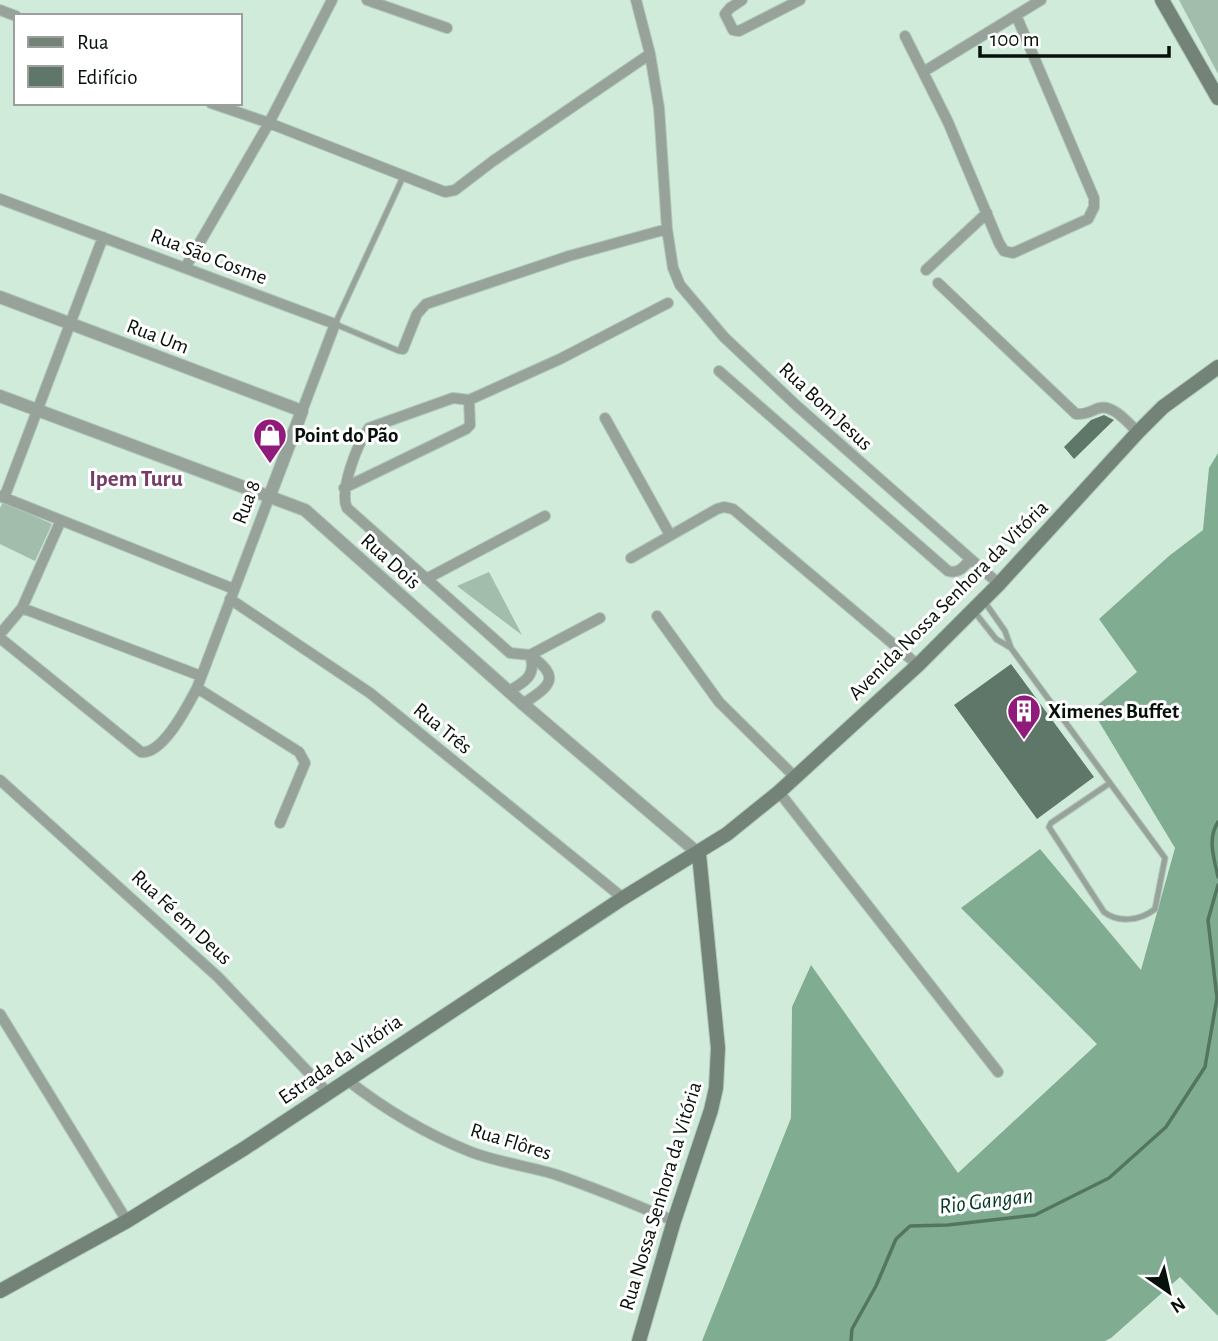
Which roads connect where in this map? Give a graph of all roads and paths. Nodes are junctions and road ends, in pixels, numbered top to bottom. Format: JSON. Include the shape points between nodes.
{"nodes":[{"id":1,"x":332,"y":0,"type":"edge"},
{"id":2,"x":367,"y":0,"type":"edge"},
{"id":3,"x":636,"y":0,"type":"edge"},
{"id":4,"x":742,"y":0,"type":"edge"},
{"id":5,"x":800,"y":0,"type":"edge"},
{"id":6,"x":1041,"y":0,"type":"edge"},
{"id":7,"x":1162,"y":0,"type":"edge"},
{"id":8,"x":1016,"y":15,"type":"junction"},
{"id":9,"x":447,"y":28,"type":"dead end"},
{"id":10,"x":905,"y":36,"type":"dead end"},
{"id":11,"x":650,"y":54,"type":"junction"},
{"id":12,"x":923,"y":72,"type":"junction"},
{"id":13,"x":1218,"y":98,"type":"edge"},
{"id":14,"x":217,"y":105,"type":"edge"},
{"id":15,"x":269,"y":123,"type":"junction"},
{"id":16,"x":403,"y":177,"type":"junction"},
{"id":17,"x":0,"y":199,"type":"edge"},
{"id":18,"x":986,"y":213,"type":"junction"},
{"id":19,"x":667,"y":229,"type":"junction"},
{"id":20,"x":103,"y":237,"type":"junction"},
{"id":21,"x":185,"y":268,"type":"junction"},
{"id":22,"x":926,"y":270,"type":"dead end"},
{"id":23,"x":938,"y":283,"type":"dead end"},
{"id":24,"x":0,"y":297,"type":"edge"},
{"id":25,"x":668,"y":303,"type":"dead end"},
{"id":26,"x":71,"y":324,"type":"junction"},
{"id":27,"x":335,"y":324,"type":"junction"},
{"id":28,"x":403,"y":349,"type":"joint"},
{"id":29,"x":1218,"y":366,"type":"edge"},
{"id":30,"x":719,"y":372,"type":"dead end"},
{"id":31,"x":0,"y":396,"type":"edge"},
{"id":32,"x":469,"y":400,"type":"junction"},
{"id":33,"x":38,"y":410,"type":"junction"},
{"id":34,"x":302,"y":411,"type":"junction"},
{"id":35,"x":605,"y":418,"type":"dead end"},
{"id":36,"x":1138,"y":432,"type":"junction"},
{"id":37,"x":344,"y":488,"type":"junction"},
{"id":38,"x":270,"y":495,"type":"junction"},
{"id":39,"x":2,"y":497,"type":"edge"},
{"id":40,"x":545,"y":516,"type":"dead end"},
{"id":41,"x":61,"y":520,"type":"junction"},
{"id":42,"x":670,"y":535,"type":"junction"},
{"id":43,"x":631,"y":558,"type":"dead end"},
{"id":44,"x":970,"y":560,"type":"junction"},
{"id":45,"x":426,"y":579,"type":"junction"},
{"id":46,"x":999,"y":584,"type":"junction"},
{"id":47,"x":232,"y":594,"type":"junction"},
{"id":48,"x":978,"y":605,"type":"junction"},
{"id":49,"x":22,"y":608,"type":"junction"},
{"id":50,"x":657,"y":616,"type":"dead end"},
{"id":51,"x":600,"y":618,"type":"dead end"},
{"id":52,"x":0,"y":636,"type":"edge"},
{"id":53,"x":1012,"y":648,"type":"junction"},
{"id":54,"x":530,"y":655,"type":"junction"},
{"id":55,"x":918,"y":665,"type":"junction"},
{"id":56,"x":201,"y":676,"type":"junction"},
{"id":57,"x":197,"y":688,"type":"junction"},
{"id":58,"x":509,"y":691,"type":"junction"},
{"id":59,"x":523,"y":704,"type":"junction"},
{"id":60,"x":795,"y":778,"type":"junction"},
{"id":61,"x":0,"y":780,"type":"edge"},
{"id":62,"x":1110,"y":783,"type":"junction"},
{"id":63,"x":779,"y":792,"type":"junction"},
{"id":64,"x":280,"y":823,"type":"dead end"},
{"id":65,"x":699,"y":853,"type":"junction"},
{"id":66,"x":678,"y":865,"type":"junction"},
{"id":67,"x":700,"y":878,"type":"junction"},
{"id":68,"x":623,"y":898,"type":"junction"},
{"id":69,"x":0,"y":1014,"type":"edge"},
{"id":70,"x":998,"y":1072,"type":"dead end"},
{"id":71,"x":346,"y":1079,"type":"junction"},
{"id":72,"x":328,"y":1093,"type":"junction"},
{"id":73,"x":674,"y":1220,"type":"junction"},
{"id":74,"x":127,"y":1221,"type":"junction"},
{"id":75,"x":0,"y":1291,"type":"edge"},
{"id":76,"x":639,"y":1341,"type":"edge"}],
"edges":[{"from":1,"to":15,"type":"street"},
{"from":2,"to":9,"type":"street"},
{"from":3,"to":11,"type":"street","name":"Rua Bom Jesus"},
{"from":4,"to":5,"type":"street","via":[[725,14],[733,30]]},
{"from":6,"to":8,"type":"street"},
{"from":7,"to":13,"type":"main road"},
{"from":8,"to":12,"type":"street"},
{"from":8,"to":18,"type":"street","via":[[1094,206],[1088,219],[1013,253],[1004,251]]},
{"from":10,"to":12,"type":"street"},
{"from":11,"to":16,"type":"street","via":[[456,190],[444,192]]},
{"from":11,"to":19,"type":"street","name":"Rua Bom Jesus","via":[[659,108]]},
{"from":12,"to":18,"type":"street"},
{"from":14,"to":15,"type":"street"},
{"from":15,"to":16,"type":"street"},
{"from":15,"to":21,"type":"street"},
{"from":16,"to":27,"type":"lane","name":"Rua 8"},
{"from":17,"to":20,"type":"street","name":"Rua São Cosme"},
{"from":18,"to":22,"type":"street"},
{"from":19,"to":28,"type":"street","via":[[426,304]]},
{"from":19,"to":44,"type":"street","name":"Rua Bom Jesus","via":[[674,274],[724,337]]},
{"from":20,"to":21,"type":"street","name":"Rua São Cosme"},
{"from":20,"to":26,"type":"street"},
{"from":21,"to":27,"type":"street","name":"Rua São Cosme"},
{"from":23,"to":36,"type":"street","via":[[1076,414],[1111,409]]},
{"from":24,"to":26,"type":"street","name":"Rua Um"},
{"from":25,"to":32,"type":"street"},
{"from":26,"to":33,"type":"street"},
{"from":26,"to":34,"type":"street","name":"Rua Um"},
{"from":27,"to":28,"type":"lane","name":"Rua São Cosme"},
{"from":27,"to":34,"type":"street","name":"Rua 8"},
{"from":29,"to":36,"type":"main road","name":"Avenida Nossa Senhora da Vitória"},
{"from":30,"to":44,"type":"street","via":[[948,571],[960,570]]},
{"from":31,"to":33,"type":"street","name":"Rua Dois"},
{"from":32,"to":37,"type":"street","via":[[471,421],[466,429]]},
{"from":32,"to":37,"type":"street","via":[[453,398],[369,428]]},
{"from":33,"to":38,"type":"street","name":"Rua Dois"},
{"from":33,"to":39,"type":"street"},
{"from":34,"to":38,"type":"street","name":"Rua 8"},
{"from":35,"to":42,"type":"street"},
{"from":36,"to":46,"type":"main road","name":"Avenida Nossa Senhora da Vitória"},
{"from":37,"to":45,"type":"street","via":[[347,508]]},
{"from":38,"to":47,"type":"street","name":"Rua 8"},
{"from":38,"to":58,"type":"street","name":"Rua Dois","via":[[306,510]]},
{"from":39,"to":41,"type":"street","name":"Rua Três"},
{"from":40,"to":45,"type":"street"},
{"from":41,"to":47,"type":"street","name":"Rua Três"},
{"from":41,"to":49,"type":"street"},
{"from":42,"to":43,"type":"street"},
{"from":42,"to":55,"type":"street","via":[[718,509],[733,509]]},
{"from":44,"to":46,"type":"street","name":"Rua Bom Jesus"},
{"from":45,"to":54,"type":"street","via":[[506,650]]},
{"from":46,"to":48,"type":"main road","name":"Avenida Nossa Senhora da Vitória"},
{"from":47,"to":56,"type":"street","name":"Rua 8"},
{"from":47,"to":68,"type":"street","name":"Rua Três","via":[[370,693]]},
{"from":48,"to":53,"type":"lane","via":[[1005,631]]},
{"from":48,"to":53,"type":"lane","via":[[996,639]]},
{"from":48,"to":55,"type":"main road","name":"Avenida Nossa Senhora da Vitória"},
{"from":49,"to":52,"type":"street"},
{"from":49,"to":56,"type":"street"},
{"from":50,"to":60,"type":"street","via":[[719,702]]},
{"from":51,"to":54,"type":"street"},
{"from":52,"to":57,"type":"street","name":"Rua 8","via":[[141,752],[165,739]]},
{"from":53,"to":62,"type":"lane"},
{"from":54,"to":58,"type":"street","via":[[531,675]]},
{"from":54,"to":59,"type":"street","via":[[545,666],[550,680]]},
{"from":55,"to":60,"type":"main road","name":"Avenida Nossa Senhora da Vitória"},
{"from":56,"to":57,"type":"street","name":"Rua 8"},
{"from":57,"to":64,"type":"street","via":[[304,759]]},
{"from":58,"to":59,"type":"street","name":"Rua Dois"},
{"from":59,"to":65,"type":"street","name":"Rua Dois"},
{"from":60,"to":63,"type":"main road","name":"Avenida Nossa Senhora da Vitória"},
{"from":61,"to":72,"type":"street","name":"Rua Fé em Deus","via":[[218,977]]},
{"from":62,"to":62,"type":"lane","via":[[1165,860],[1155,909],[1123,921],[1104,912],[1049,827]]},
{"from":63,"to":65,"type":"main road","name":"Avenida Nossa Senhora da Vitória"},
{"from":63,"to":70,"type":"street"},
{"from":65,"to":66,"type":"main road","name":"Estrada da Vitória"},
{"from":65,"to":67,"type":"main road","name":"Rua Nossa Senhora da Vitória"},
{"from":66,"to":67,"type":"main road"},
{"from":66,"to":68,"type":"main road","name":"Estrada da Vitória"},
{"from":67,"to":73,"type":"main road","name":"Rua Nossa Senhora da Vitória","via":[[718,1068],[711,1110]]},
{"from":68,"to":71,"type":"main road","name":"Estrada da Vitória"},
{"from":69,"to":74,"type":"street"},
{"from":71,"to":72,"type":"main road","name":"Estrada da Vitória"},
{"from":71,"to":73,"type":"street","name":"Rua Flôres","via":[[410,1123],[471,1152],[551,1173]]},
{"from":72,"to":74,"type":"main road","name":"Estrada da Vitória"},
{"from":73,"to":76,"type":"main road","name":"Rua Nossa Senhora da Vitória"},
{"from":74,"to":75,"type":"main road","name":"Estrada da Vitória"}]}
